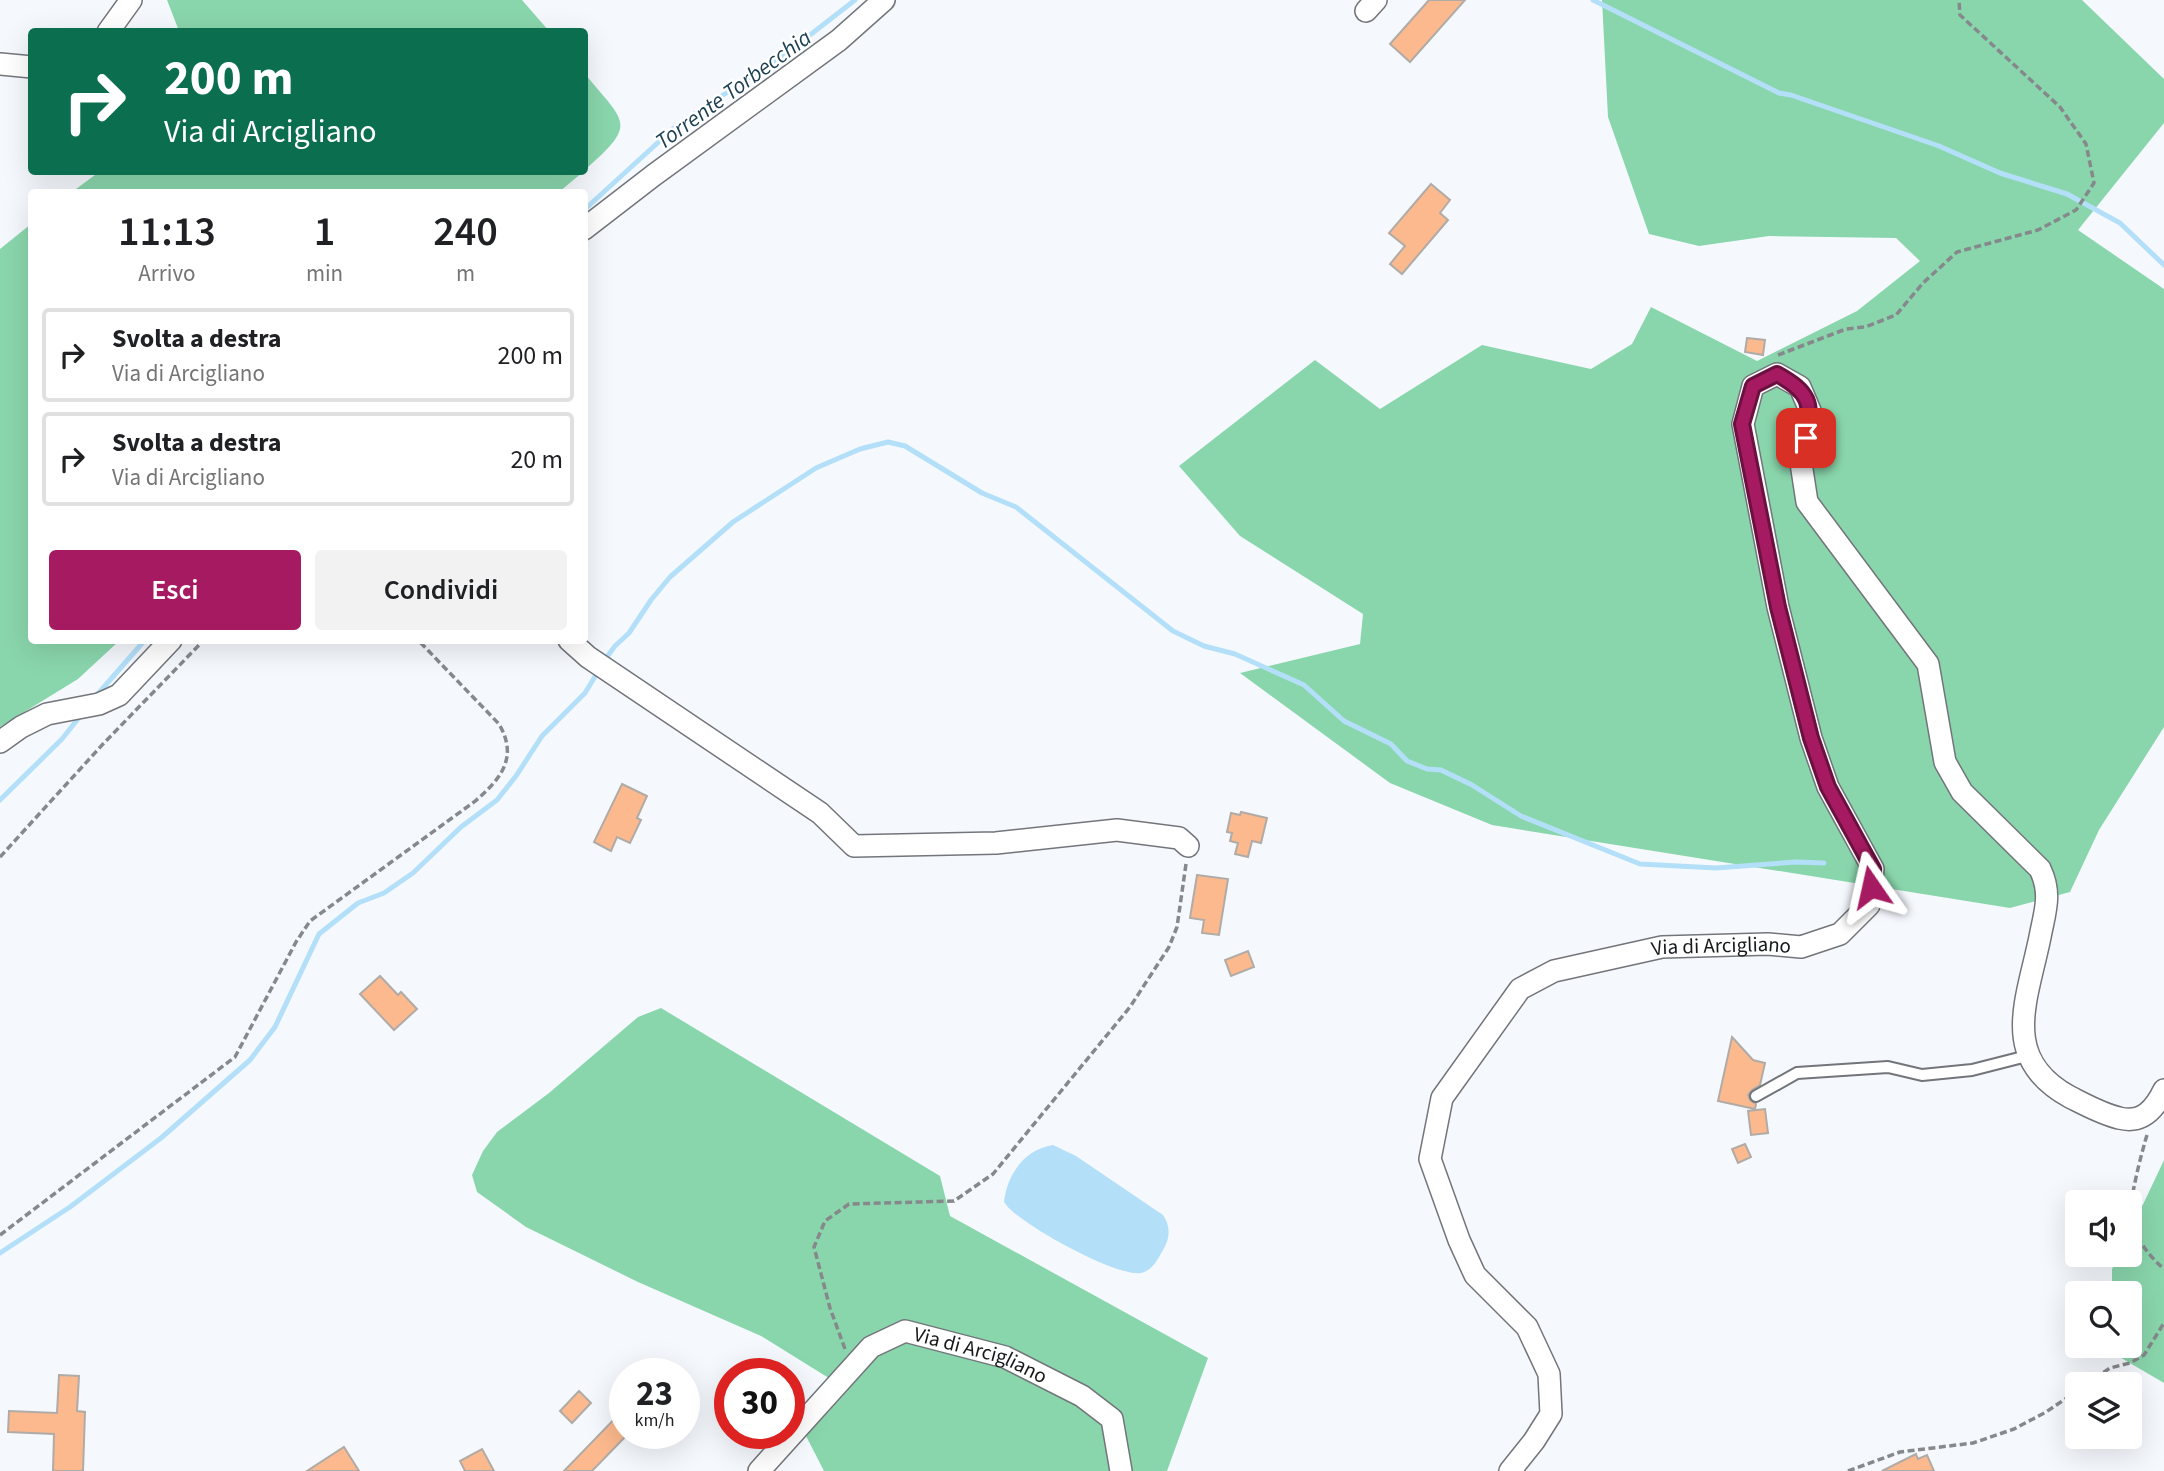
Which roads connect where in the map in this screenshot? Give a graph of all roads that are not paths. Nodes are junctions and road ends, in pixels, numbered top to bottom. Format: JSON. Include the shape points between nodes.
{"nodes":[{"id":1,"x":131,"y":0,"type":"edge"},
{"id":2,"x":884,"y":0,"type":"edge"},
{"id":3,"x":111,"y":28,"type":"edge"},
{"id":4,"x":0,"y":64,"type":"edge"},
{"id":5,"x":28,"y":66,"type":"edge"},
{"id":6,"x":588,"y":226,"type":"edge"},
{"id":7,"x":167,"y":644,"type":"edge"},
{"id":8,"x":573,"y":644,"type":"edge"},
{"id":9,"x":0,"y":742,"type":"edge"},
{"id":10,"x":1188,"y":846,"type":"road end"},
{"id":11,"x":2027,"y":1056,"type":"junction"},
{"id":12,"x":1756,"y":1096,"type":"dead end"},
{"id":13,"x":2159,"y":1098,"type":"edge"},
{"id":14,"x":758,"y":1471,"type":"edge"},
{"id":15,"x":1122,"y":1471,"type":"edge"},
{"id":16,"x":1510,"y":1471,"type":"edge"}],
"edges":[{"from":1,"to":3,"type":"street"},
{"from":2,"to":6,"type":"street","via":[[839,40]]},
{"from":4,"to":5,"type":"street"},
{"from":7,"to":9,"type":"street","via":[[119,695],[34,720]]},
{"from":8,"to":10,"type":"street","via":[[820,813],[854,846],[996,843],[1117,830],[1179,838]]},
{"from":11,"to":12,"type":"lane","via":[[1972,1070],[1922,1075],[1888,1067],[1797,1073]]},
{"from":11,"to":13,"type":"street","via":[[2057,1089],[2096,1111],[2136,1119],[2152,1111]]},
{"from":11,"to":16,"type":"street","name":"Via di Arcigliano","via":[[2022,1021],[2047,884],[2040,869],[1962,792],[1945,762],[1928,664],[1807,502],[1801,463],[1811,413],[1800,387],[1777,374],[1753,386],[1742,424],[1778,607],[1811,738],[1828,787],[1873,869],[1870,905],[1840,934],[1801,947],[1662,947],[1554,971],[1520,989],[1442,1098],[1430,1159],[1459,1240],[1475,1275],[1527,1328],[1549,1374],[1551,1413]]},
{"from":14,"to":15,"type":"street","name":"Via di Arcigliano","via":[[871,1347],[905,1331],[1004,1357],[1082,1396],[1112,1419]]}]}
